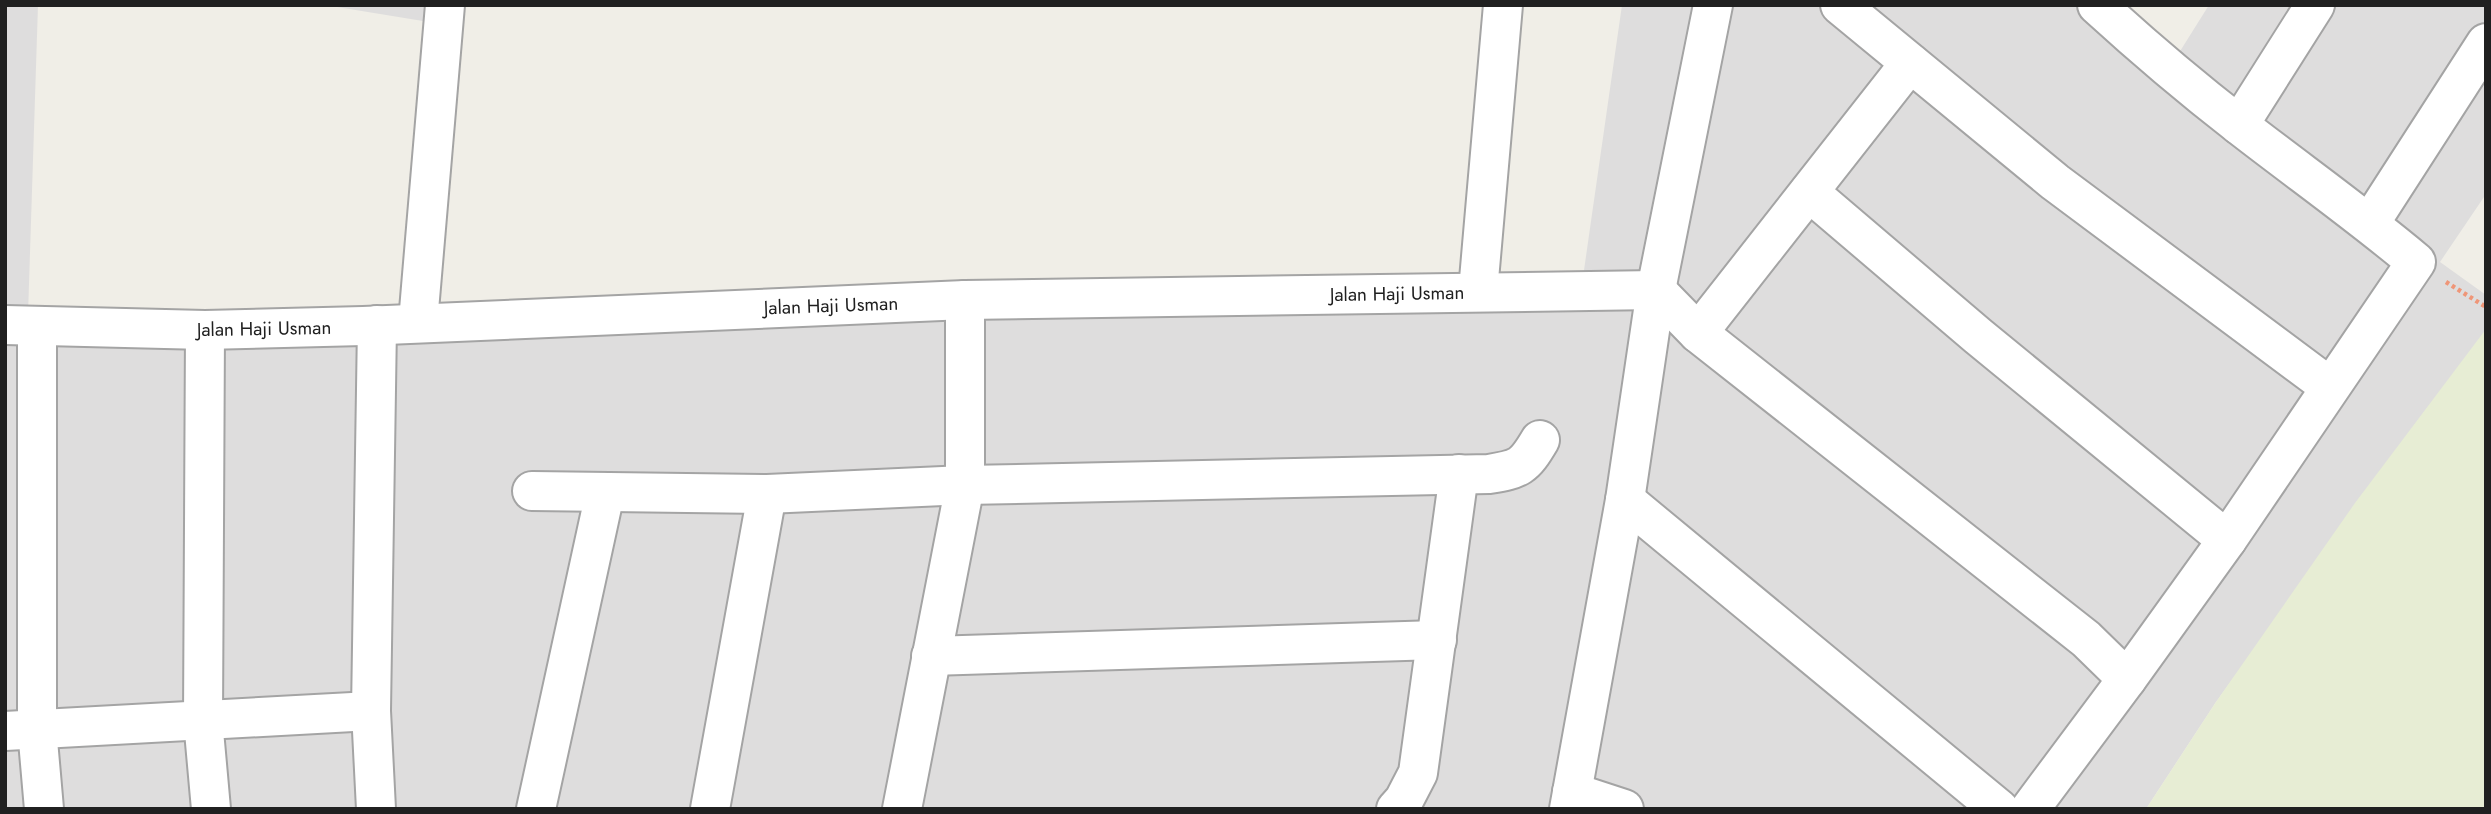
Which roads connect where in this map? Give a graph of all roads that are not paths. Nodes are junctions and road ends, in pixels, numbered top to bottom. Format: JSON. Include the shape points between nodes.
{"nodes":[{"id":1,"x":445,"y":5,"type":"edge"},
{"id":2,"x":1503,"y":5,"type":"edge"},
{"id":3,"x":1713,"y":5,"type":"edge"},
{"id":4,"x":1840,"y":5,"type":"edge"},
{"id":5,"x":2097,"y":5,"type":"edge"},
{"id":6,"x":2315,"y":5,"type":"edge"},
{"id":7,"x":2486,"y":43,"type":"edge"},
{"id":8,"x":1910,"y":63,"type":"junction"},
{"id":9,"x":2239,"y":125,"type":"junction"},
{"id":10,"x":1809,"y":192,"type":"junction"},
{"id":11,"x":2370,"y":223,"type":"junction"},
{"id":12,"x":1656,"y":290,"type":"junction"},
{"id":13,"x":1478,"y":291,"type":"junction"},
{"id":14,"x":965,"y":300,"type":"junction"},
{"id":15,"x":418,"y":322,"type":"junction"},
{"id":16,"x":377,"y":325,"type":"junction"},
{"id":17,"x":21,"y":326,"type":"edge"},
{"id":18,"x":205,"y":330,"type":"junction"},
{"id":19,"x":1699,"y":333,"type":"junction"},
{"id":20,"x":2330,"y":387,"type":"junction"},
{"id":21,"x":1540,"y":440,"type":"dead end"},
{"id":22,"x":1460,"y":474,"type":"junction"},
{"id":23,"x":965,"y":485,"type":"junction"},
{"id":24,"x":533,"y":491,"type":"dead end"},
{"id":25,"x":605,"y":493,"type":"junction"},
{"id":26,"x":767,"y":494,"type":"junction"},
{"id":27,"x":1625,"y":500,"type":"junction"},
{"id":28,"x":2227,"y":540,"type":"junction"},
{"id":29,"x":1437,"y":640,"type":"junction"},
{"id":30,"x":932,"y":656,"type":"junction"},
{"id":31,"x":2127,"y":679,"type":"junction"},
{"id":32,"x":370,"y":711,"type":"junction"},
{"id":33,"x":203,"y":720,"type":"junction"},
{"id":34,"x":21,"y":730,"type":"edge"},
{"id":35,"x":1571,"y":800,"type":"edge"},
{"id":36,"x":44,"y":809,"type":"edge"},
{"id":37,"x":211,"y":809,"type":"edge"},
{"id":38,"x":376,"y":809,"type":"edge"},
{"id":39,"x":536,"y":809,"type":"edge"},
{"id":40,"x":710,"y":809,"type":"edge"},
{"id":41,"x":902,"y":809,"type":"edge"},
{"id":42,"x":1396,"y":809,"type":"edge"},
{"id":43,"x":1624,"y":809,"type":"edge"},
{"id":44,"x":1999,"y":809,"type":"edge"},
{"id":45,"x":2030,"y":809,"type":"edge"}],
"edges":[{"from":1,"to":15,"type":"street"},
{"from":2,"to":13,"type":"street"},
{"from":3,"to":12,"type":"street"},
{"from":4,"to":8,"type":"street"},
{"from":5,"to":9,"type":"street"},
{"from":6,"to":9,"type":"street"},
{"from":7,"to":11,"type":"street"},
{"from":8,"to":10,"type":"street"},
{"from":8,"to":20,"type":"street","via":[[2055,182]]},
{"from":9,"to":11,"type":"street"},
{"from":10,"to":19,"type":"street"},
{"from":10,"to":28,"type":"street"},
{"from":11,"to":20,"type":"street","via":[[2416,262]]},
{"from":12,"to":13,"type":"street","name":"Jalan Haji Usman"},
{"from":12,"to":19,"type":"street"},
{"from":12,"to":27,"type":"street"},
{"from":13,"to":14,"type":"street","name":"Jalan Haji Usman"},
{"from":14,"to":15,"type":"street","name":"Jalan Haji Usman"},
{"from":14,"to":23,"type":"street"},
{"from":15,"to":16,"type":"street","name":"Jalan Haji Usman"},
{"from":16,"to":18,"type":"street","name":"Jalan Haji Usman"},
{"from":16,"to":32,"type":"street"},
{"from":17,"to":18,"type":"street","name":"Jalan Haji Usman"},
{"from":17,"to":34,"type":"street"},
{"from":18,"to":33,"type":"street"},
{"from":19,"to":31,"type":"street","via":[[2085,639]]},
{"from":20,"to":28,"type":"street"},
{"from":21,"to":22,"type":"street","via":[[1527,462],[1516,470]]},
{"from":22,"to":23,"type":"street"},
{"from":22,"to":29,"type":"street"},
{"from":23,"to":26,"type":"street"},
{"from":23,"to":30,"type":"street"},
{"from":24,"to":25,"type":"street"},
{"from":25,"to":26,"type":"street"},
{"from":25,"to":39,"type":"street"},
{"from":26,"to":40,"type":"street"},
{"from":27,"to":35,"type":"street"},
{"from":27,"to":44,"type":"street"},
{"from":28,"to":31,"type":"street"},
{"from":29,"to":30,"type":"street"},
{"from":29,"to":42,"type":"street","via":[[1418,773]]},
{"from":30,"to":41,"type":"street"},
{"from":31,"to":45,"type":"street"},
{"from":32,"to":33,"type":"street"},
{"from":32,"to":38,"type":"street"},
{"from":33,"to":34,"type":"street"},
{"from":33,"to":37,"type":"street"},
{"from":34,"to":36,"type":"street"},
{"from":35,"to":43,"type":"street"}]}
